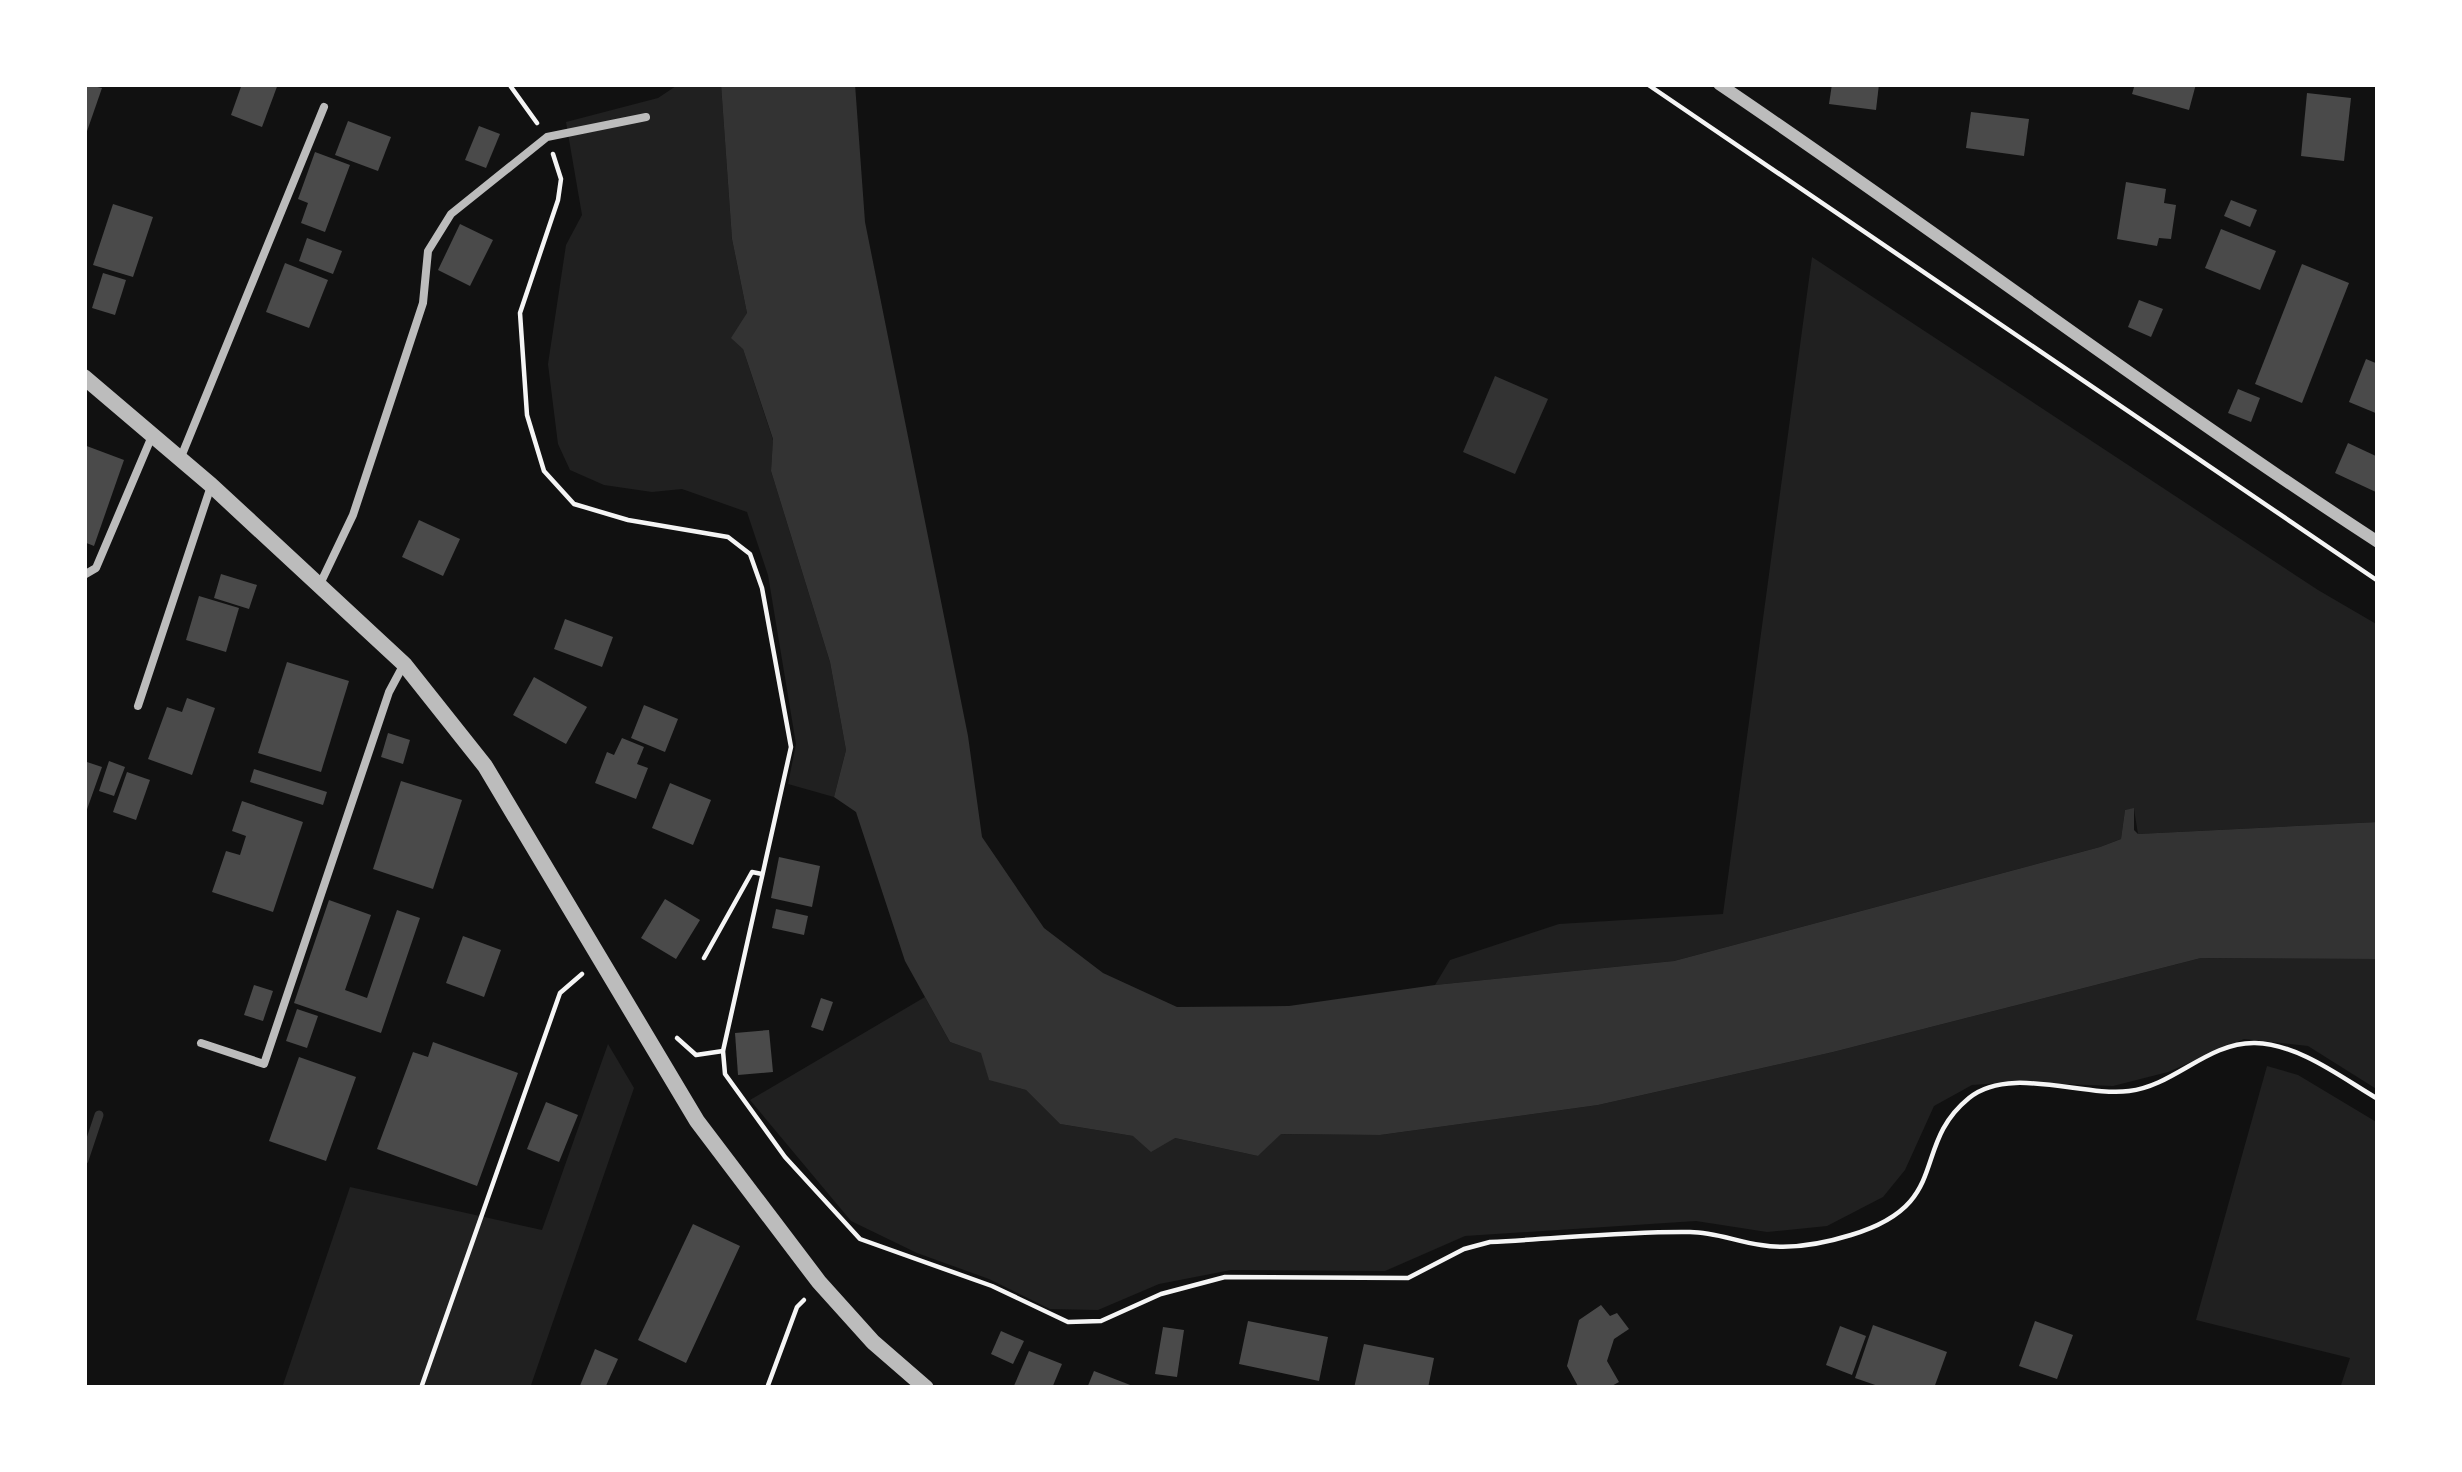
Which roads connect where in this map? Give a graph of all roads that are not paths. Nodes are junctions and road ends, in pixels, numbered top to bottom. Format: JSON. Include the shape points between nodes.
{"nodes":[{"id":1,"x":1719,"y":84,"type":"edge"},
{"id":2,"x":324,"y":107,"type":"dead end"},
{"id":3,"x":646,"y":117,"type":"dead end"},
{"id":4,"x":84,"y":377,"type":"edge"},
{"id":5,"x":152,"y":434,"type":"junction"},
{"id":6,"x":181,"y":458,"type":"junction"},
{"id":7,"x":211,"y":485,"type":"junction"},
{"id":8,"x":2378,"y":542,"type":"edge"},
{"id":9,"x":84,"y":575,"type":"edge"},
{"id":10,"x":321,"y":583,"type":"junction"},
{"id":11,"x":404,"y":664,"type":"junction"},
{"id":12,"x":138,"y":706,"type":"dead end"},
{"id":13,"x":201,"y":1043,"type":"dead end"},
{"id":14,"x":926,"y":1388,"type":"edge"}],
"edges":[{"from":1,"to":8,"type":"street"},
{"from":2,"to":6,"type":"lane"},
{"from":3,"to":10,"type":"lane","via":[[547,137],[451,214],[428,251],[423,303],[353,515]]},
{"from":4,"to":5,"type":"street"},
{"from":5,"to":6,"type":"street"},
{"from":5,"to":9,"type":"lane","via":[[96,568]]},
{"from":6,"to":7,"type":"street"},
{"from":7,"to":10,"type":"street"},
{"from":7,"to":12,"type":"lane"},
{"from":10,"to":11,"type":"street"},
{"from":11,"to":13,"type":"lane","via":[[263,1064]]},
{"from":11,"to":14,"type":"street","via":[[485,766],[697,1121],[819,1282]]}]}
